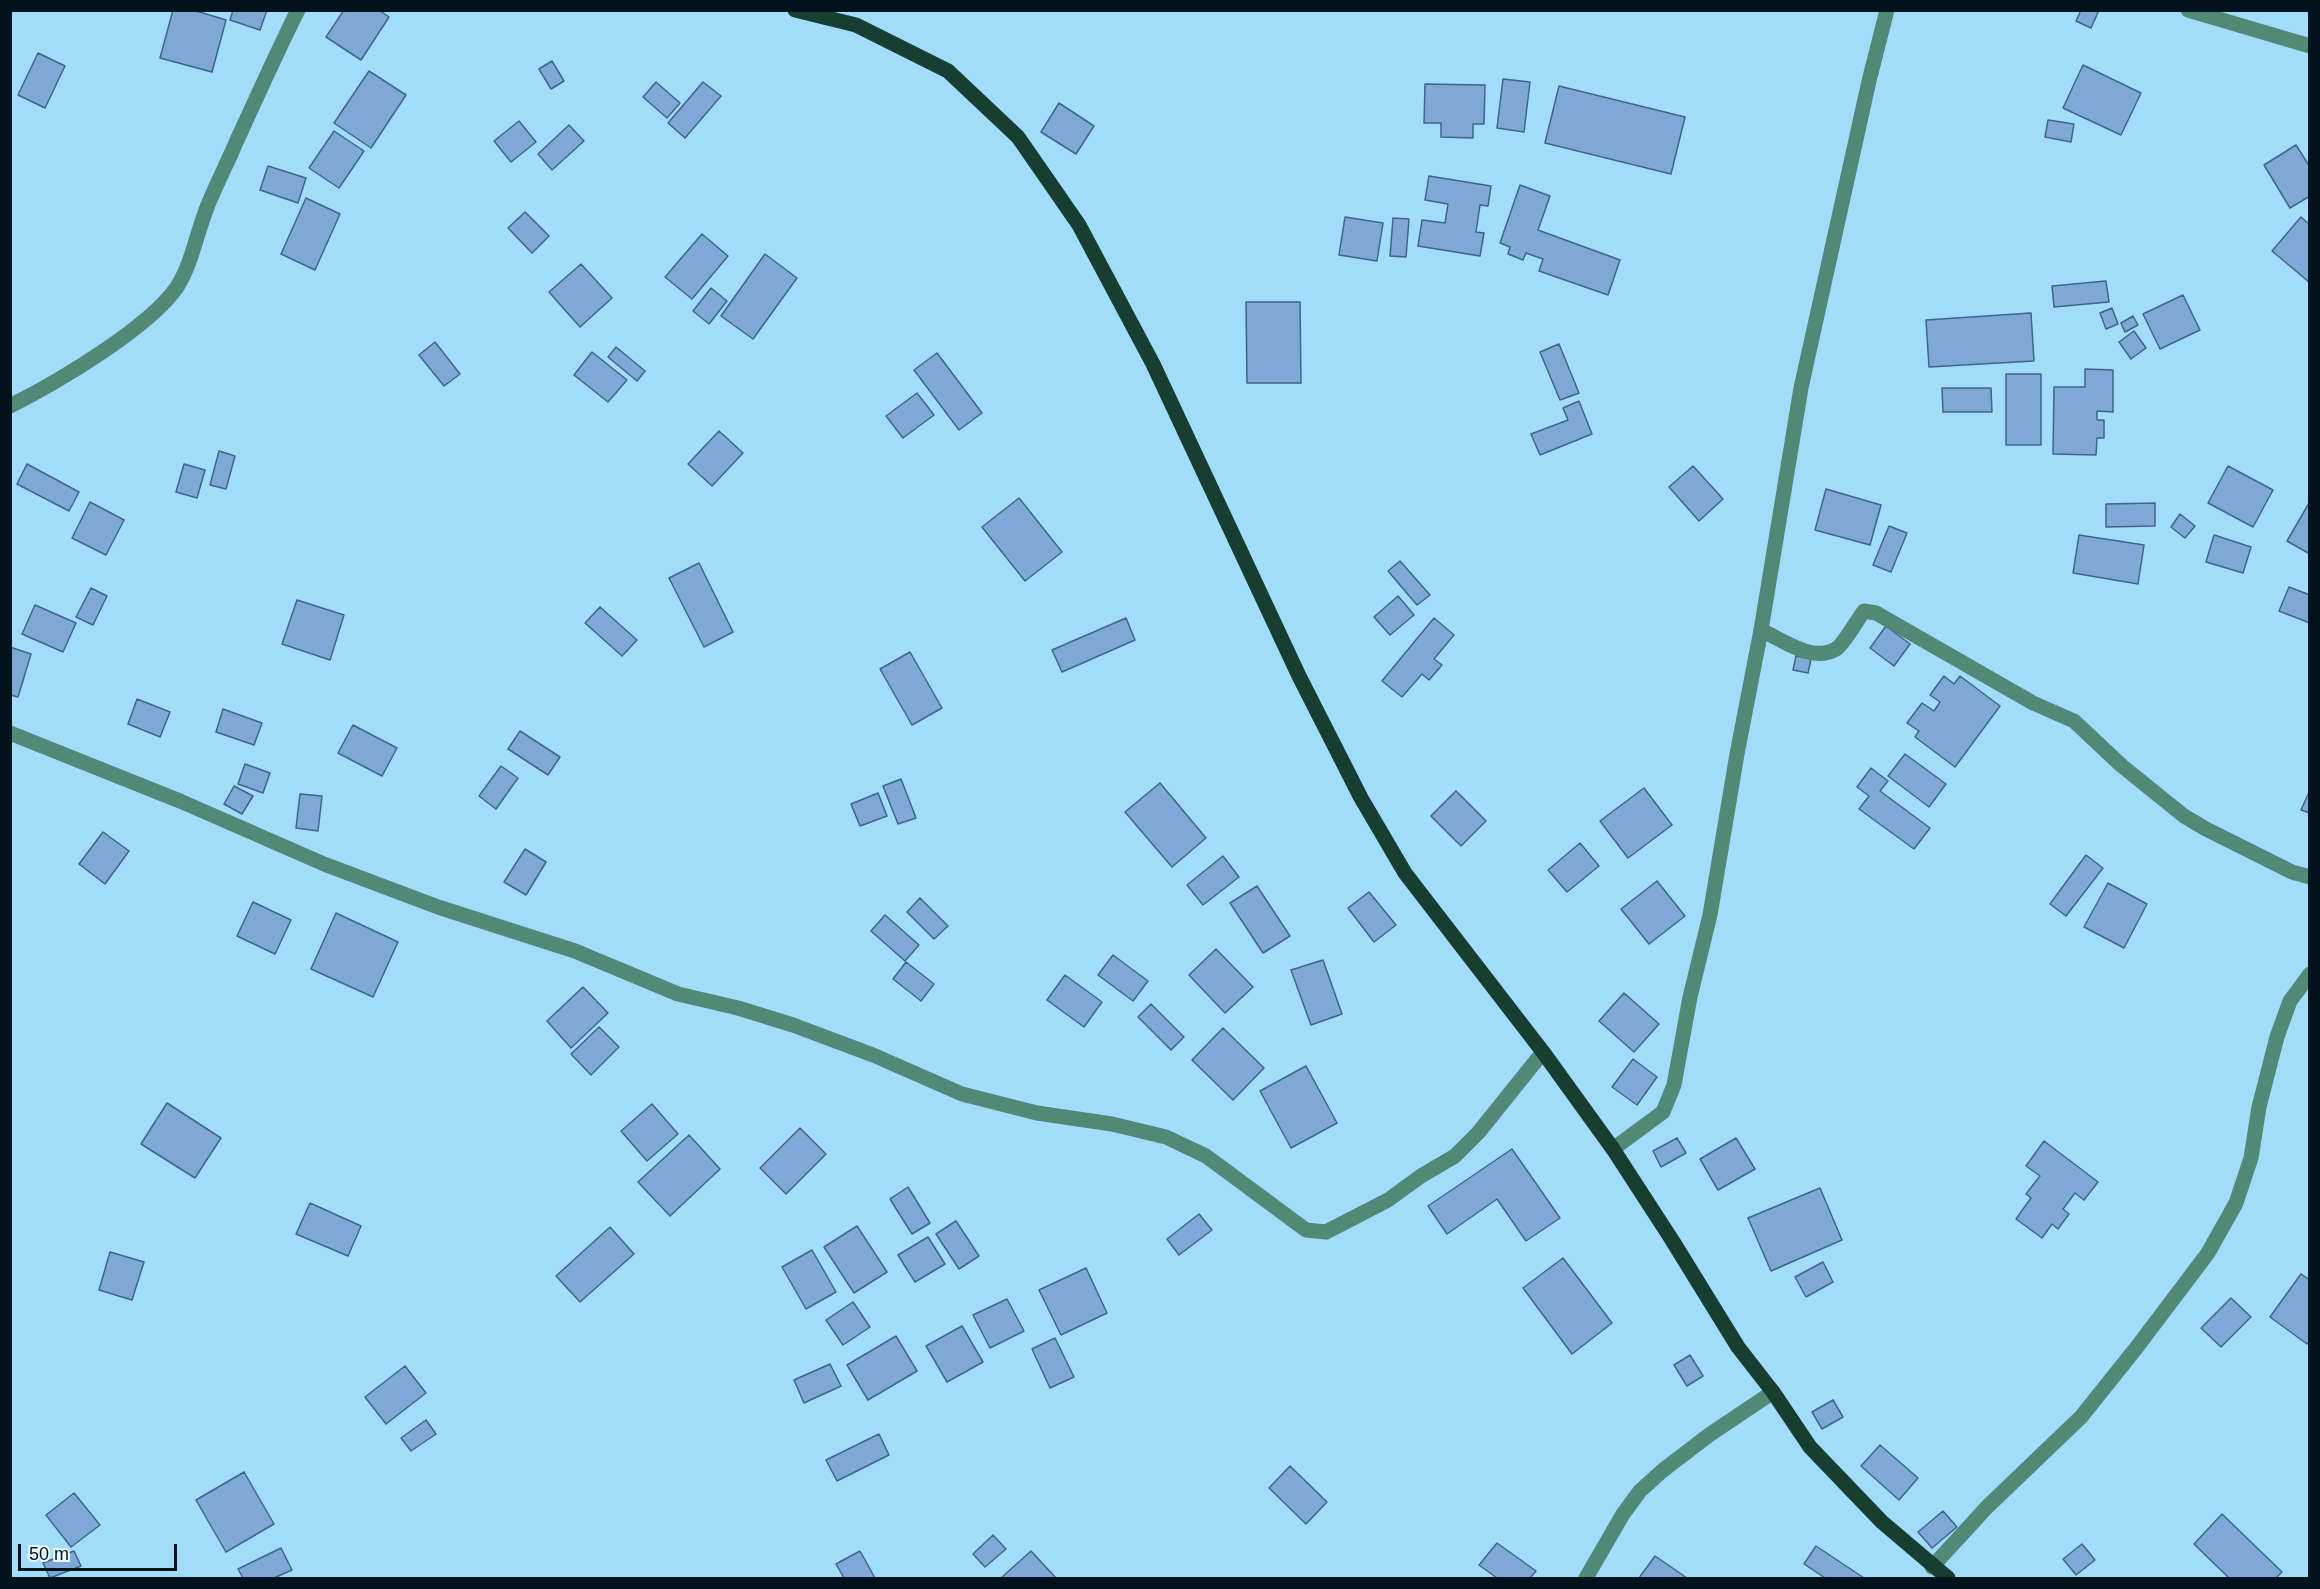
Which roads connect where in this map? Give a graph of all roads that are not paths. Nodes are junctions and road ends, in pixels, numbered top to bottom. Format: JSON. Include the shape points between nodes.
{"nodes":[{"id":1,"x":298,"y":10,"type":"edge"},
{"id":2,"x":795,"y":10,"type":"edge"},
{"id":3,"x":1887,"y":10,"type":"edge"},
{"id":4,"x":2188,"y":10,"type":"edge"},
{"id":5,"x":2310,"y":46,"type":"edge"},
{"id":6,"x":10,"y":406,"type":"edge"},
{"id":7,"x":1761,"y":630,"type":"junction"},
{"id":8,"x":10,"y":733,"type":"edge"},
{"id":9,"x":2310,"y":877,"type":"edge"},
{"id":10,"x":2310,"y":974,"type":"edge"},
{"id":11,"x":1543,"y":1052,"type":"junction"},
{"id":12,"x":1613,"y":1149,"type":"junction"},
{"id":13,"x":1773,"y":1392,"type":"junction"},
{"id":14,"x":1932,"y":1567,"type":"junction"},
{"id":15,"x":1586,"y":1578,"type":"edge"},
{"id":16,"x":1948,"y":1578,"type":"edge"}],
"edges":[{"from":1,"to":6,"type":"street","via":[[205,212],[188,268],[176,288],[146,320],[37,393]]},
{"from":2,"to":11,"type":"main road","via":[[856,25],[948,71],[1018,137],[1079,225],[1153,364],[1361,798],[1405,873]]},
{"from":3,"to":7,"type":"street","via":[[1801,388]]},
{"from":4,"to":5,"type":"street"},
{"from":7,"to":9,"type":"street","via":[[1820,654],[1837,649],[1864,611],[1876,613],[2033,704],[2074,721],[2121,766],[2206,830]]},
{"from":7,"to":12,"type":"street","via":[[1710,915],[1674,1085],[1663,1112]]},
{"from":8,"to":11,"type":"street","via":[[324,864],[438,907],[575,951],[678,994],[793,1025],[962,1094],[1037,1113],[1113,1124],[1166,1137],[1206,1156],[1306,1230],[1326,1232],[1388,1200],[1455,1156]]},
{"from":10,"to":14,"type":"street","via":[[2290,1001],[2280,1028],[2259,1107],[2252,1158],[2236,1203],[2208,1253],[2081,1417],[1987,1507]]},
{"from":11,"to":12,"type":"main road"},
{"from":12,"to":13,"type":"main road","via":[[1738,1347]]},
{"from":13,"to":14,"type":"main road","via":[[1810,1447]]},
{"from":13,"to":15,"type":"street","via":[[1709,1435],[1640,1491]]},
{"from":14,"to":16,"type":"main road"}]}
